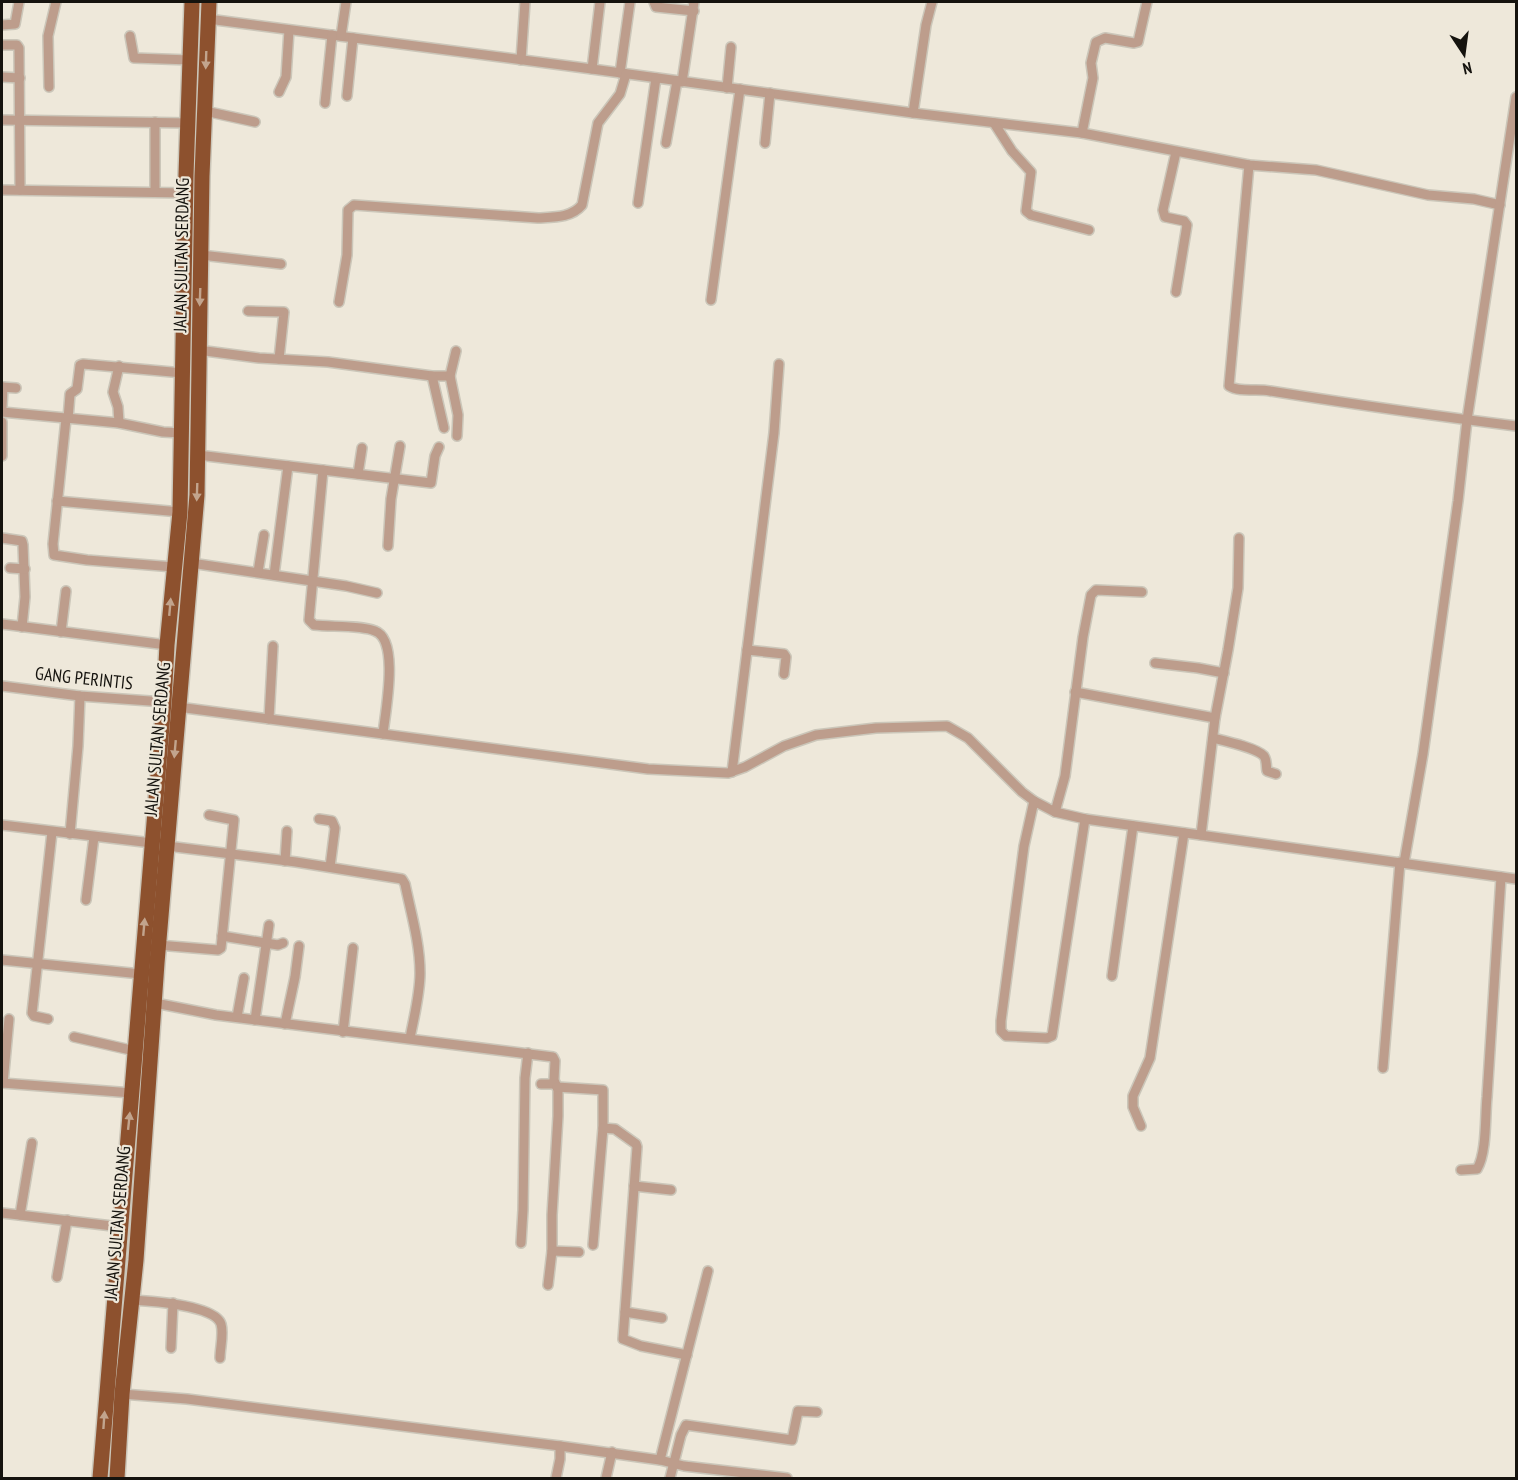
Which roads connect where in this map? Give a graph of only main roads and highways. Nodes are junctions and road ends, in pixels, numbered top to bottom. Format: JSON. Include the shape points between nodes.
{"nodes":[{"id":1,"x":192,"y":2,"type":"edge"},
{"id":2,"x":209,"y":2,"type":"edge"},
{"id":3,"x":186,"y":175,"type":"junction"},
{"id":4,"x":202,"y":176,"type":"junction"},
{"id":5,"x":171,"y":704,"type":"junction"},
{"id":6,"x":127,"y":1147,"type":"junction"},
{"id":7,"x":143,"y":1148,"type":"junction"},
{"id":8,"x":100,"y":1479,"type":"edge"},
{"id":9,"x":117,"y":1479,"type":"edge"}],
"edges":[{"from":1,"to":3,"type":"highway","name":"JALAN SULTAN SERDANG"},
{"from":2,"to":4,"type":"highway","name":"JALAN SULTAN SERDANG","one_way":true},
{"from":3,"to":4,"type":"highway"},
{"from":5,"to":3,"type":"highway","name":"JALAN SULTAN SERDANG","one_way":true,"via":[[167,645],[180,512]]},
{"from":4,"to":5,"type":"highway","name":"JALAN SULTAN SERDANG","one_way":true,"via":[[197,495]]},
{"from":6,"to":5,"type":"highway","name":"JALAN SULTAN SERDANG","one_way":true,"via":[[152,843]]},
{"from":5,"to":7,"type":"highway","name":"JALAN SULTAN SERDANG","one_way":true,"via":[[167,846]]},
{"from":6,"to":7,"type":"highway"},
{"from":8,"to":6,"type":"highway","name":"JALAN SULTAN SERDANG","one_way":true},
{"from":7,"to":9,"type":"highway","name":"JALAN SULTAN SERDANG"}]}
